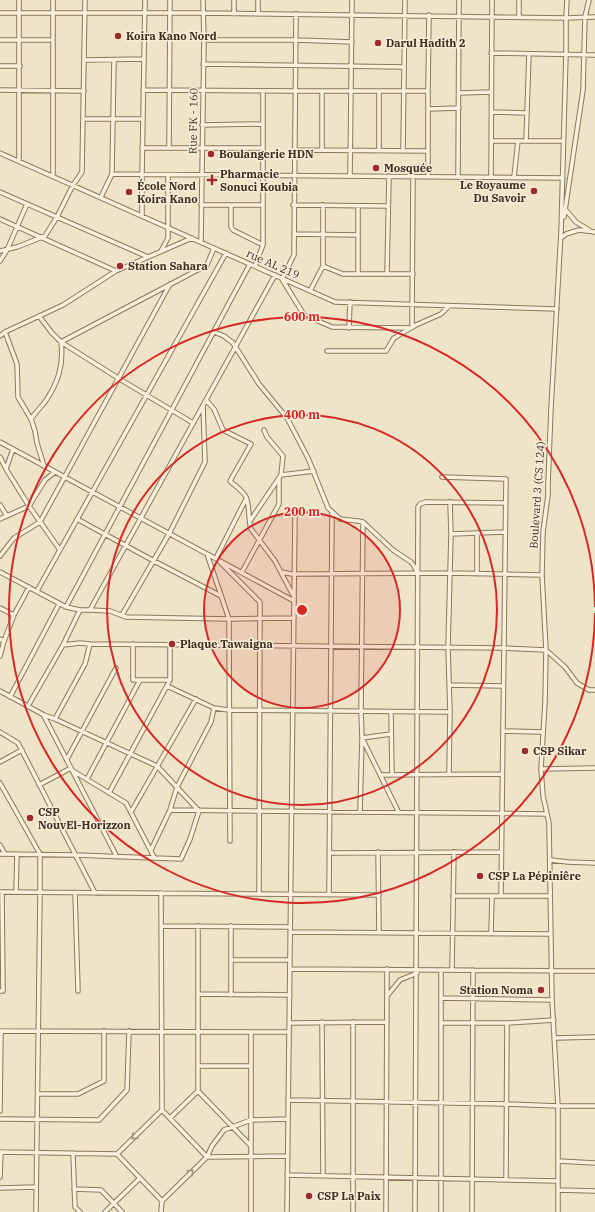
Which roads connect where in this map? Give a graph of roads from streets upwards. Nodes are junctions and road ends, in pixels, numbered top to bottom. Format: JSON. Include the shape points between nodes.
{"nodes":[{"id":1,"x":19,"y":0,"type":"edge"},
{"id":2,"x":53,"y":0,"type":"edge"},
{"id":3,"x":85,"y":0,"type":"edge"},
{"id":4,"x":145,"y":0,"type":"edge"},
{"id":5,"x":170,"y":0,"type":"edge"},
{"id":6,"x":203,"y":0,"type":"edge"},
{"id":7,"x":234,"y":0,"type":"edge"},
{"id":8,"x":258,"y":0,"type":"edge"},
{"id":9,"x":352,"y":0,"type":"edge"},
{"id":10,"x":405,"y":0,"type":"edge"},
{"id":11,"x":459,"y":0,"type":"edge"},
{"id":12,"x":492,"y":0,"type":"edge"},
{"id":13,"x":519,"y":0,"type":"edge"},
{"id":14,"x":567,"y":0,"type":"edge"},
{"id":15,"x":589,"y":0,"type":"edge"},
{"id":16,"x":0,"y":13,"type":"edge"},
{"id":17,"x":19,"y":13,"type":"junction"},
{"id":18,"x":53,"y":13,"type":"junction"},
{"id":19,"x":85,"y":13,"type":"junction"},
{"id":20,"x":144,"y":13,"type":"junction"},
{"id":21,"x":202,"y":13,"type":"junction"},
{"id":22,"x":170,"y":14,"type":"junction"},
{"id":23,"x":234,"y":14,"type":"junction"},
{"id":24,"x":258,"y":14,"type":"junction"},
{"id":25,"x":296,"y":14,"type":"junction"},
{"id":26,"x":352,"y":15,"type":"junction"},
{"id":27,"x":404,"y":15,"type":"junction"},
{"id":28,"x":429,"y":15,"type":"junction"},
{"id":29,"x":459,"y":16,"type":"junction"},
{"id":30,"x":492,"y":16,"type":"junction"},
{"id":31,"x":519,"y":17,"type":"junction"},
{"id":32,"x":585,"y":17,"type":"junction"},
{"id":33,"x":595,"y":17,"type":"edge"},
{"id":34,"x":566,"y":18,"type":"junction"},
{"id":35,"x":0,"y":40,"type":"edge"},
{"id":36,"x":20,"y":40,"type":"junction"},
{"id":37,"x":53,"y":40,"type":"junction"},
{"id":38,"x":204,"y":40,"type":"junction"},
{"id":39,"x":296,"y":40,"type":"junction"},
{"id":40,"x":352,"y":42,"type":"junction"},
{"id":41,"x":491,"y":53,"type":"junction"},
{"id":42,"x":529,"y":54,"type":"junction"},
{"id":43,"x":566,"y":54,"type":"junction"},
{"id":44,"x":584,"y":55,"type":"junction"},
{"id":45,"x":595,"y":55,"type":"edge"},
{"id":46,"x":144,"y":59,"type":"junction"},
{"id":47,"x":84,"y":60,"type":"junction"},
{"id":48,"x":114,"y":60,"type":"junction"},
{"id":49,"x":203,"y":64,"type":"junction"},
{"id":50,"x":0,"y":66,"type":"edge"},
{"id":51,"x":20,"y":66,"type":"junction"},
{"id":52,"x":296,"y":66,"type":"junction"},
{"id":53,"x":404,"y":66,"type":"junction"},
{"id":54,"x":352,"y":67,"type":"junction"},
{"id":55,"x":0,"y":90,"type":"edge"},
{"id":56,"x":19,"y":90,"type":"junction"},
{"id":57,"x":52,"y":90,"type":"junction"},
{"id":58,"x":143,"y":90,"type":"junction"},
{"id":59,"x":169,"y":90,"type":"junction"},
{"id":60,"x":203,"y":90,"type":"junction"},
{"id":61,"x":84,"y":91,"type":"junction"},
{"id":62,"x":263,"y":91,"type":"junction"},
{"id":63,"x":296,"y":91,"type":"junction"},
{"id":64,"x":322,"y":91,"type":"junction"},
{"id":65,"x":352,"y":91,"type":"junction"},
{"id":66,"x":379,"y":91,"type":"junction"},
{"id":67,"x":404,"y":91,"type":"junction"},
{"id":68,"x":428,"y":91,"type":"junction"},
{"id":69,"x":491,"y":92,"type":"junction"},
{"id":70,"x":459,"y":93,"type":"junction"},
{"id":71,"x":459,"y":108,"type":"junction"},
{"id":72,"x":428,"y":109,"type":"junction"},
{"id":73,"x":492,"y":112,"type":"junction"},
{"id":74,"x":527,"y":113,"type":"junction"},
{"id":75,"x":143,"y":118,"type":"junction"},
{"id":76,"x":84,"y":119,"type":"junction"},
{"id":77,"x":113,"y":119,"type":"junction"},
{"id":78,"x":263,"y":124,"type":"junction"},
{"id":79,"x":202,"y":125,"type":"junction"},
{"id":80,"x":492,"y":141,"type":"junction"},
{"id":81,"x":518,"y":141,"type":"junction"},
{"id":82,"x":526,"y":141,"type":"junction"},
{"id":83,"x":564,"y":141,"type":"junction"},
{"id":84,"x":142,"y":148,"type":"junction"},
{"id":85,"x":169,"y":148,"type":"junction"},
{"id":86,"x":202,"y":148,"type":"junction"},
{"id":87,"x":263,"y":148,"type":"junction"},
{"id":88,"x":295,"y":150,"type":"junction"},
{"id":89,"x":322,"y":150,"type":"junction"},
{"id":90,"x":351,"y":150,"type":"junction"},
{"id":91,"x":379,"y":150,"type":"junction"},
{"id":92,"x":403,"y":150,"type":"junction"},
{"id":93,"x":427,"y":150,"type":"junction"},
{"id":94,"x":0,"y":153,"type":"edge"},
{"id":95,"x":18,"y":161,"type":"junction"},
{"id":96,"x":112,"y":174,"type":"junction"},
{"id":97,"x":142,"y":174,"type":"junction"},
{"id":98,"x":168,"y":175,"type":"junction"},
{"id":99,"x":202,"y":175,"type":"junction"},
{"id":100,"x":263,"y":175,"type":"junction"},
{"id":101,"x":52,"y":176,"type":"junction"},
{"id":102,"x":294,"y":176,"type":"junction"},
{"id":103,"x":350,"y":176,"type":"junction"},
{"id":104,"x":389,"y":176,"type":"junction"},
{"id":105,"x":414,"y":176,"type":"junction"},
{"id":106,"x":428,"y":177,"type":"junction"},
{"id":107,"x":458,"y":177,"type":"junction"},
{"id":108,"x":491,"y":177,"type":"junction"},
{"id":109,"x":514,"y":177,"type":"junction"},
{"id":110,"x":563,"y":178,"type":"junction"},
{"id":111,"x":73,"y":185,"type":"junction"},
{"id":112,"x":0,"y":192,"type":"edge"},
{"id":113,"x":101,"y":198,"type":"junction"},
{"id":114,"x":27,"y":204,"type":"junction"},
{"id":115,"x":562,"y":204,"type":"junction"},
{"id":116,"x":201,"y":205,"type":"junction"},
{"id":117,"x":231,"y":205,"type":"junction"},
{"id":118,"x":263,"y":205,"type":"junction"},
{"id":119,"x":294,"y":205,"type":"junction"},
{"id":120,"x":323,"y":205,"type":"junction"},
{"id":121,"x":358,"y":206,"type":"junction"},
{"id":122,"x":388,"y":206,"type":"junction"},
{"id":123,"x":565,"y":208,"type":"junction"},
{"id":124,"x":142,"y":216,"type":"junction"},
{"id":125,"x":58,"y":217,"type":"junction"},
{"id":126,"x":0,"y":219,"type":"edge"},
{"id":127,"x":17,"y":226,"type":"junction"},
{"id":128,"x":168,"y":227,"type":"junction"},
{"id":129,"x":589,"y":230,"type":"junction"},
{"id":130,"x":561,"y":232,"type":"junction"},
{"id":131,"x":595,"y":232,"type":"edge"},
{"id":132,"x":294,"y":234,"type":"junction"},
{"id":133,"x":323,"y":235,"type":"junction"},
{"id":134,"x":358,"y":235,"type":"junction"},
{"id":135,"x":41,"y":237,"type":"junction"},
{"id":136,"x":192,"y":238,"type":"junction"},
{"id":137,"x":561,"y":238,"type":"junction"},
{"id":138,"x":201,"y":242,"type":"junction"},
{"id":139,"x":263,"y":245,"type":"junction"},
{"id":140,"x":214,"y":248,"type":"junction"},
{"id":141,"x":7,"y":250,"type":"junction"},
{"id":142,"x":0,"y":251,"type":"edge"},
{"id":143,"x":161,"y":251,"type":"junction"},
{"id":144,"x":226,"y":253,"type":"junction"},
{"id":145,"x":148,"y":257,"type":"junction"},
{"id":146,"x":0,"y":261,"type":"edge"},
{"id":147,"x":250,"y":264,"type":"junction"},
{"id":148,"x":255,"y":266,"type":"junction"},
{"id":149,"x":323,"y":266,"type":"junction"},
{"id":150,"x":116,"y":271,"type":"junction"},
{"id":151,"x":358,"y":274,"type":"junction"},
{"id":152,"x":387,"y":274,"type":"junction"},
{"id":153,"x":413,"y":274,"type":"junction"},
{"id":154,"x":275,"y":275,"type":"junction"},
{"id":155,"x":282,"y":279,"type":"junction"},
{"id":156,"x":170,"y":284,"type":"junction"},
{"id":157,"x":310,"y":291,"type":"junction"},
{"id":158,"x":350,"y":302,"type":"junction"},
{"id":159,"x":412,"y":304,"type":"junction"},
{"id":160,"x":449,"y":306,"type":"junction"},
{"id":161,"x":557,"y":309,"type":"junction"},
{"id":162,"x":39,"y":316,"type":"junction"},
{"id":163,"x":349,"y":328,"type":"junction"},
{"id":164,"x":411,"y":328,"type":"junction"},
{"id":165,"x":5,"y":332,"type":"junction"},
{"id":166,"x":214,"y":332,"type":"junction"},
{"id":167,"x":0,"y":336,"type":"edge"},
{"id":168,"x":61,"y":342,"type":"junction"},
{"id":169,"x":235,"y":346,"type":"junction"},
{"id":170,"x":327,"y":351,"type":"dead end"},
{"id":171,"x":118,"y":378,"type":"junction"},
{"id":172,"x":146,"y":395,"type":"junction"},
{"id":173,"x":206,"y":400,"type":"junction"},
{"id":174,"x":203,"y":406,"type":"junction"},
{"id":175,"x":172,"y":410,"type":"junction"},
{"id":176,"x":31,"y":419,"type":"junction"},
{"id":177,"x":193,"y":423,"type":"junction"},
{"id":178,"x":264,"y":430,"type":"dead end"},
{"id":179,"x":0,"y":442,"type":"edge"},
{"id":180,"x":13,"y":449,"type":"junction"},
{"id":181,"x":0,"y":457,"type":"edge"},
{"id":182,"x":44,"y":466,"type":"junction"},
{"id":183,"x":6,"y":470,"type":"junction"},
{"id":184,"x":314,"y":471,"type":"junction"},
{"id":185,"x":54,"y":472,"type":"junction"},
{"id":186,"x":64,"y":477,"type":"junction"},
{"id":187,"x":280,"y":477,"type":"junction"},
{"id":188,"x":442,"y":478,"type":"dead end"},
{"id":189,"x":92,"y":492,"type":"junction"},
{"id":190,"x":246,"y":498,"type":"junction"},
{"id":191,"x":450,"y":502,"type":"junction"},
{"id":192,"x":506,"y":503,"type":"junction"},
{"id":193,"x":0,"y":505,"type":"edge"},
{"id":194,"x":29,"y":506,"type":"junction"},
{"id":195,"x":120,"y":507,"type":"junction"},
{"id":196,"x":332,"y":513,"type":"junction"},
{"id":197,"x":295,"y":515,"type":"dead end"},
{"id":198,"x":7,"y":516,"type":"junction"},
{"id":199,"x":77,"y":518,"type":"junction"},
{"id":200,"x":141,"y":518,"type":"junction"},
{"id":201,"x":0,"y":519,"type":"edge"},
{"id":202,"x":40,"y":522,"type":"junction"},
{"id":203,"x":249,"y":522,"type":"junction"},
{"id":204,"x":362,"y":522,"type":"junction"},
{"id":205,"x":505,"y":532,"type":"junction"},
{"id":206,"x":477,"y":533,"type":"junction"},
{"id":207,"x":105,"y":534,"type":"junction"},
{"id":208,"x":170,"y":534,"type":"junction"},
{"id":209,"x":450,"y":534,"type":"junction"},
{"id":210,"x":259,"y":540,"type":"junction"},
{"id":211,"x":126,"y":546,"type":"junction"},
{"id":212,"x":60,"y":550,"type":"junction"},
{"id":213,"x":207,"y":554,"type":"junction"},
{"id":214,"x":0,"y":556,"type":"edge"},
{"id":215,"x":216,"y":558,"type":"junction"},
{"id":216,"x":154,"y":561,"type":"junction"},
{"id":217,"x":0,"y":572,"type":"edge"},
{"id":218,"x":242,"y":572,"type":"junction"},
{"id":219,"x":282,"y":572,"type":"junction"},
{"id":220,"x":331,"y":573,"type":"junction"},
{"id":221,"x":362,"y":573,"type":"junction"},
{"id":222,"x":418,"y":573,"type":"junction"},
{"id":223,"x":450,"y":573,"type":"junction"},
{"id":224,"x":295,"y":574,"type":"junction"},
{"id":225,"x":477,"y":574,"type":"junction"},
{"id":226,"x":505,"y":574,"type":"junction"},
{"id":227,"x":542,"y":575,"type":"junction"},
{"id":228,"x":29,"y":587,"type":"junction"},
{"id":229,"x":37,"y":591,"type":"junction"},
{"id":230,"x":222,"y":596,"type":"junction"},
{"id":231,"x":294,"y":599,"type":"junction"},
{"id":232,"x":59,"y":604,"type":"junction"},
{"id":233,"x":66,"y":607,"type":"junction"},
{"id":234,"x":0,"y":608,"type":"edge"},
{"id":235,"x":80,"y":610,"type":"junction"},
{"id":236,"x":90,"y":610,"type":"junction"},
{"id":237,"x":14,"y":615,"type":"junction"},
{"id":238,"x":122,"y":615,"type":"junction"},
{"id":239,"x":260,"y":618,"type":"junction"},
{"id":240,"x":294,"y":618,"type":"junction"},
{"id":241,"x":229,"y":619,"type":"junction"},
{"id":242,"x":0,"y":639,"type":"edge"},
{"id":243,"x":4,"y":641,"type":"junction"},
{"id":244,"x":90,"y":644,"type":"junction"},
{"id":245,"x":133,"y":644,"type":"junction"},
{"id":246,"x":170,"y":644,"type":"junction"},
{"id":247,"x":63,"y":645,"type":"junction"},
{"id":248,"x":229,"y":645,"type":"junction"},
{"id":249,"x":260,"y":646,"type":"junction"},
{"id":250,"x":294,"y":646,"type":"junction"},
{"id":251,"x":331,"y":646,"type":"junction"},
{"id":252,"x":361,"y":647,"type":"junction"},
{"id":253,"x":418,"y":647,"type":"junction"},
{"id":254,"x":448,"y":648,"type":"junction"},
{"id":255,"x":504,"y":648,"type":"junction"},
{"id":256,"x":546,"y":650,"type":"junction"},
{"id":257,"x":0,"y":656,"type":"edge"},
{"id":258,"x":116,"y":668,"type":"dead end"},
{"id":259,"x":140,"y":680,"type":"junction"},
{"id":260,"x":170,"y":680,"type":"junction"},
{"id":261,"x":449,"y":685,"type":"junction"},
{"id":262,"x":167,"y":686,"type":"junction"},
{"id":263,"x":503,"y":686,"type":"junction"},
{"id":264,"x":595,"y":690,"type":"edge"},
{"id":265,"x":0,"y":691,"type":"edge"},
{"id":266,"x":10,"y":697,"type":"junction"},
{"id":267,"x":196,"y":699,"type":"junction"},
{"id":268,"x":28,"y":706,"type":"junction"},
{"id":269,"x":214,"y":708,"type":"junction"},
{"id":270,"x":229,"y":710,"type":"junction"},
{"id":271,"x":260,"y":710,"type":"junction"},
{"id":272,"x":293,"y":711,"type":"junction"},
{"id":273,"x":330,"y":711,"type":"junction"},
{"id":274,"x":361,"y":711,"type":"junction"},
{"id":275,"x":391,"y":712,"type":"junction"},
{"id":276,"x":417,"y":712,"type":"junction"},
{"id":277,"x":450,"y":712,"type":"junction"},
{"id":278,"x":44,"y":715,"type":"junction"},
{"id":279,"x":55,"y":719,"type":"junction"},
{"id":280,"x":81,"y":731,"type":"junction"},
{"id":281,"x":503,"y":731,"type":"junction"},
{"id":282,"x":0,"y":732,"type":"edge"},
{"id":283,"x":543,"y":732,"type":"junction"},
{"id":284,"x":391,"y":734,"type":"junction"},
{"id":285,"x":362,"y":738,"type":"junction"},
{"id":286,"x":107,"y":742,"type":"junction"},
{"id":287,"x":22,"y":750,"type":"junction"},
{"id":288,"x":130,"y":754,"type":"junction"},
{"id":289,"x":67,"y":759,"type":"junction"},
{"id":290,"x":0,"y":762,"type":"edge"},
{"id":291,"x":157,"y":766,"type":"junction"},
{"id":292,"x":595,"y":768,"type":"edge"},
{"id":293,"x":72,"y":769,"type":"junction"},
{"id":294,"x":541,"y":769,"type":"junction"},
{"id":295,"x":418,"y":774,"type":"junction"},
{"id":296,"x":449,"y":774,"type":"junction"},
{"id":297,"x":502,"y":774,"type":"junction"},
{"id":298,"x":381,"y":775,"type":"junction"},
{"id":299,"x":392,"y":775,"type":"junction"},
{"id":300,"x":87,"y":779,"type":"junction"},
{"id":301,"x":0,"y":783,"type":"edge"},
{"id":302,"x":39,"y":785,"type":"junction"},
{"id":303,"x":177,"y":787,"type":"junction"},
{"id":304,"x":109,"y":793,"type":"junction"},
{"id":305,"x":170,"y":810,"type":"junction"},
{"id":306,"x":199,"y":811,"type":"junction"},
{"id":307,"x":230,"y":811,"type":"junction"},
{"id":308,"x":259,"y":811,"type":"junction"},
{"id":309,"x":131,"y":812,"type":"junction"},
{"id":310,"x":292,"y":812,"type":"junction"},
{"id":311,"x":329,"y":812,"type":"junction"},
{"id":312,"x":360,"y":812,"type":"junction"},
{"id":313,"x":399,"y":812,"type":"junction"},
{"id":314,"x":418,"y":813,"type":"junction"},
{"id":315,"x":502,"y":814,"type":"junction"},
{"id":316,"x":547,"y":814,"type":"junction"},
{"id":317,"x":230,"y":841,"type":"dead end"},
{"id":318,"x":0,"y":845,"type":"edge"},
{"id":319,"x":150,"y":850,"type":"junction"},
{"id":320,"x":378,"y":852,"type":"junction"},
{"id":321,"x":417,"y":852,"type":"junction"},
{"id":322,"x":454,"y":852,"type":"junction"},
{"id":323,"x":501,"y":852,"type":"junction"},
{"id":324,"x":329,"y":853,"type":"junction"},
{"id":325,"x":0,"y":854,"type":"edge"},
{"id":326,"x":5,"y":854,"type":"junction"},
{"id":327,"x":17,"y":854,"type":"junction"},
{"id":328,"x":40,"y":854,"type":"junction"},
{"id":329,"x":76,"y":855,"type":"junction"},
{"id":330,"x":118,"y":857,"type":"junction"},
{"id":331,"x":154,"y":857,"type":"junction"},
{"id":332,"x":550,"y":860,"type":"junction"},
{"id":333,"x":595,"y":863,"type":"edge"},
{"id":334,"x":1,"y":892,"type":"edge"},
{"id":335,"x":16,"y":892,"type":"junction"},
{"id":336,"x":40,"y":893,"type":"junction"},
{"id":337,"x":75,"y":893,"type":"junction"},
{"id":338,"x":95,"y":893,"type":"junction"},
{"id":339,"x":161,"y":893,"type":"junction"},
{"id":340,"x":259,"y":894,"type":"junction"},
{"id":341,"x":291,"y":894,"type":"junction"},
{"id":342,"x":329,"y":895,"type":"junction"},
{"id":343,"x":379,"y":895,"type":"junction"},
{"id":344,"x":454,"y":896,"type":"junction"},
{"id":345,"x":492,"y":896,"type":"junction"},
{"id":346,"x":501,"y":896,"type":"junction"},
{"id":347,"x":550,"y":896,"type":"junction"},
{"id":348,"x":162,"y":926,"type":"junction"},
{"id":349,"x":198,"y":926,"type":"junction"},
{"id":350,"x":231,"y":926,"type":"junction"},
{"id":351,"x":2,"y":927,"type":"edge"},
{"id":352,"x":290,"y":927,"type":"junction"},
{"id":353,"x":290,"y":932,"type":"junction"},
{"id":354,"x":379,"y":932,"type":"junction"},
{"id":355,"x":417,"y":932,"type":"junction"},
{"id":356,"x":453,"y":933,"type":"junction"},
{"id":357,"x":491,"y":933,"type":"junction"},
{"id":358,"x":551,"y":934,"type":"junction"},
{"id":359,"x":2,"y":959,"type":"edge"},
{"id":360,"x":231,"y":960,"type":"junction"},
{"id":361,"x":290,"y":960,"type":"junction"},
{"id":362,"x":290,"y":968,"type":"junction"},
{"id":363,"x":387,"y":969,"type":"junction"},
{"id":364,"x":442,"y":970,"type":"junction"},
{"id":365,"x":452,"y":970,"type":"junction"},
{"id":366,"x":473,"y":970,"type":"junction"},
{"id":367,"x":551,"y":970,"type":"junction"},
{"id":368,"x":417,"y":971,"type":"junction"},
{"id":369,"x":595,"y":971,"type":"edge"},
{"id":370,"x":0,"y":991,"type":"edge"},
{"id":371,"x":78,"y":991,"type":"dead end"},
{"id":372,"x":198,"y":994,"type":"junction"},
{"id":373,"x":231,"y":994,"type":"junction"},
{"id":374,"x":290,"y":995,"type":"junction"},
{"id":375,"x":387,"y":996,"type":"junction"},
{"id":376,"x":442,"y":998,"type":"junction"},
{"id":377,"x":473,"y":998,"type":"junction"},
{"id":378,"x":552,"y":1000,"type":"junction"},
{"id":379,"x":554,"y":1020,"type":"junction"},
{"id":380,"x":322,"y":1022,"type":"junction"},
{"id":381,"x":353,"y":1022,"type":"junction"},
{"id":382,"x":387,"y":1022,"type":"junction"},
{"id":383,"x":289,"y":1023,"type":"junction"},
{"id":384,"x":441,"y":1023,"type":"junction"},
{"id":385,"x":473,"y":1023,"type":"junction"},
{"id":386,"x":507,"y":1023,"type":"junction"},
{"id":387,"x":0,"y":1031,"type":"edge"},
{"id":388,"x":38,"y":1031,"type":"junction"},
{"id":389,"x":104,"y":1031,"type":"junction"},
{"id":390,"x":129,"y":1031,"type":"junction"},
{"id":391,"x":162,"y":1032,"type":"junction"},
{"id":392,"x":198,"y":1032,"type":"junction"},
{"id":393,"x":251,"y":1032,"type":"junction"},
{"id":394,"x":289,"y":1032,"type":"junction"},
{"id":395,"x":595,"y":1037,"type":"edge"},
{"id":396,"x":555,"y":1038,"type":"junction"},
{"id":397,"x":0,"y":1063,"type":"edge"},
{"id":398,"x":198,"y":1066,"type":"junction"},
{"id":399,"x":251,"y":1066,"type":"junction"},
{"id":400,"x":198,"y":1091,"type":"junction"},
{"id":401,"x":38,"y":1094,"type":"junction"},
{"id":402,"x":288,"y":1100,"type":"junction"},
{"id":403,"x":322,"y":1101,"type":"junction"},
{"id":404,"x":353,"y":1101,"type":"junction"},
{"id":405,"x":386,"y":1102,"type":"junction"},
{"id":406,"x":416,"y":1102,"type":"junction"},
{"id":407,"x":441,"y":1103,"type":"junction"},
{"id":408,"x":473,"y":1103,"type":"junction"},
{"id":409,"x":507,"y":1104,"type":"junction"},
{"id":410,"x":558,"y":1106,"type":"junction"},
{"id":411,"x":595,"y":1106,"type":"edge"},
{"id":412,"x":162,"y":1110,"type":"junction"},
{"id":413,"x":0,"y":1111,"type":"edge"},
{"id":414,"x":170,"y":1118,"type":"junction"},
{"id":415,"x":0,"y":1119,"type":"edge"},
{"id":416,"x":37,"y":1119,"type":"junction"},
{"id":417,"x":288,"y":1119,"type":"junction"},
{"id":418,"x":251,"y":1120,"type":"junction"},
{"id":419,"x":232,"y":1126,"type":"junction"},
{"id":420,"x":251,"y":1146,"type":"junction"},
{"id":421,"x":0,"y":1152,"type":"edge"},
{"id":422,"x":37,"y":1153,"type":"junction"},
{"id":423,"x":73,"y":1153,"type":"junction"},
{"id":424,"x":117,"y":1154,"type":"junction"},
{"id":425,"x":288,"y":1156,"type":"junction"},
{"id":426,"x":207,"y":1157,"type":"junction"},
{"id":427,"x":251,"y":1157,"type":"junction"},
{"id":428,"x":558,"y":1161,"type":"junction"},
{"id":429,"x":595,"y":1163,"type":"edge"},
{"id":430,"x":288,"y":1175,"type":"junction"},
{"id":431,"x":323,"y":1176,"type":"junction"},
{"id":432,"x":353,"y":1176,"type":"junction"},
{"id":433,"x":0,"y":1177,"type":"edge"},
{"id":434,"x":386,"y":1177,"type":"junction"},
{"id":435,"x":140,"y":1178,"type":"junction"},
{"id":436,"x":416,"y":1178,"type":"junction"},
{"id":437,"x":441,"y":1178,"type":"junction"},
{"id":438,"x":473,"y":1179,"type":"junction"},
{"id":439,"x":506,"y":1180,"type":"junction"},
{"id":440,"x":558,"y":1181,"type":"junction"},
{"id":441,"x":36,"y":1187,"type":"junction"},
{"id":442,"x":0,"y":1188,"type":"edge"},
{"id":443,"x":74,"y":1188,"type":"junction"},
{"id":444,"x":558,"y":1190,"type":"junction"},
{"id":445,"x":595,"y":1190,"type":"edge"},
{"id":446,"x":162,"y":1201,"type":"junction"},
{"id":447,"x":114,"y":1203,"type":"junction"},
{"id":448,"x":36,"y":1212,"type":"edge"},
{"id":449,"x":80,"y":1212,"type":"edge"},
{"id":450,"x":105,"y":1212,"type":"edge"},
{"id":451,"x":122,"y":1212,"type":"edge"},
{"id":452,"x":161,"y":1212,"type":"edge"},
{"id":453,"x":251,"y":1212,"type":"edge"},
{"id":454,"x":287,"y":1212,"type":"edge"},
{"id":455,"x":353,"y":1212,"type":"edge"},
{"id":456,"x":386,"y":1212,"type":"edge"},
{"id":457,"x":415,"y":1212,"type":"edge"},
{"id":458,"x":441,"y":1212,"type":"edge"},
{"id":459,"x":472,"y":1212,"type":"edge"},
{"id":460,"x":558,"y":1212,"type":"edge"}],
"edges":[{"from":1,"to":17,"type":"street"},
{"from":2,"to":18,"type":"street"},
{"from":3,"to":19,"type":"street"},
{"from":4,"to":20,"type":"street"},
{"from":5,"to":22,"type":"street"},
{"from":6,"to":21,"type":"street","name":"Rue FK - 160"},
{"from":7,"to":23,"type":"street"},
{"from":8,"to":24,"type":"street"},
{"from":9,"to":26,"type":"street"},
{"from":10,"to":27,"type":"street"},
{"from":11,"to":29,"type":"street"},
{"from":12,"to":30,"type":"street"},
{"from":13,"to":31,"type":"street"},
{"from":14,"to":34,"type":"street","name":"Boulevard 3 (CS 124)"},
{"from":15,"to":32,"type":"street"},
{"from":16,"to":17,"type":"street"},
{"from":17,"to":18,"type":"street"},
{"from":17,"to":36,"type":"street"},
{"from":18,"to":19,"type":"street"},
{"from":18,"to":37,"type":"street"},
{"from":19,"to":20,"type":"street"},
{"from":19,"to":47,"type":"street"},
{"from":20,"to":22,"type":"street"},
{"from":20,"to":46,"type":"street"},
{"from":21,"to":22,"type":"street"},
{"from":21,"to":23,"type":"street"},
{"from":21,"to":38,"type":"street","name":"Rue FK - 160"},
{"from":22,"to":59,"type":"street"},
{"from":23,"to":24,"type":"street"},
{"from":24,"to":25,"type":"street"},
{"from":25,"to":26,"type":"street"},
{"from":25,"to":39,"type":"street"},
{"from":26,"to":27,"type":"street"},
{"from":26,"to":40,"type":"street"},
{"from":27,"to":28,"type":"street"},
{"from":27,"to":53,"type":"street"},
{"from":28,"to":29,"type":"street"},
{"from":28,"to":68,"type":"street"},
{"from":29,"to":30,"type":"street"},
{"from":29,"to":70,"type":"street"},
{"from":30,"to":31,"type":"street"},
{"from":30,"to":41,"type":"street"},
{"from":31,"to":34,"type":"street"},
{"from":32,"to":33,"type":"street"},
{"from":32,"to":34,"type":"street"},
{"from":32,"to":44,"type":"street"},
{"from":34,"to":43,"type":"street","name":"Boulevard 3 (CS 124)"},
{"from":35,"to":36,"type":"street"},
{"from":36,"to":37,"type":"street"},
{"from":36,"to":51,"type":"street"},
{"from":37,"to":57,"type":"street"},
{"from":38,"to":39,"type":"street"},
{"from":38,"to":49,"type":"street","name":"Rue FK - 160"},
{"from":39,"to":40,"type":"street"},
{"from":39,"to":52,"type":"street"},
{"from":40,"to":54,"type":"street"},
{"from":41,"to":42,"type":"street"},
{"from":41,"to":69,"type":"street"},
{"from":42,"to":43,"type":"street"},
{"from":42,"to":74,"type":"street"},
{"from":43,"to":44,"type":"street"},
{"from":43,"to":83,"type":"street","name":"Boulevard 3 (CS 124)"},
{"from":44,"to":45,"type":"street"},
{"from":44,"to":123,"type":"street","via":[[583,90]]},
{"from":46,"to":48,"type":"street"},
{"from":46,"to":58,"type":"street"},
{"from":47,"to":48,"type":"street"},
{"from":47,"to":61,"type":"street"},
{"from":48,"to":77,"type":"street"},
{"from":49,"to":52,"type":"street"},
{"from":49,"to":60,"type":"street","name":"Rue FK - 160"},
{"from":50,"to":51,"type":"street"},
{"from":51,"to":56,"type":"street"},
{"from":52,"to":54,"type":"street"},
{"from":52,"to":63,"type":"street"},
{"from":53,"to":54,"type":"street"},
{"from":53,"to":67,"type":"street"},
{"from":54,"to":65,"type":"street"},
{"from":55,"to":56,"type":"street"},
{"from":56,"to":57,"type":"street"},
{"from":56,"to":95,"type":"street"},
{"from":57,"to":61,"type":"street"},
{"from":57,"to":101,"type":"street"},
{"from":58,"to":59,"type":"street"},
{"from":58,"to":75,"type":"street"},
{"from":59,"to":60,"type":"street"},
{"from":59,"to":85,"type":"street"},
{"from":60,"to":62,"type":"street"},
{"from":60,"to":79,"type":"street","name":"Rue FK - 160"},
{"from":61,"to":76,"type":"street"},
{"from":62,"to":63,"type":"street"},
{"from":62,"to":78,"type":"street"},
{"from":63,"to":64,"type":"street"},
{"from":63,"to":88,"type":"street"},
{"from":64,"to":65,"type":"street"},
{"from":64,"to":89,"type":"street"},
{"from":65,"to":66,"type":"street"},
{"from":65,"to":90,"type":"street"},
{"from":66,"to":67,"type":"street"},
{"from":66,"to":91,"type":"street"},
{"from":67,"to":68,"type":"street"},
{"from":67,"to":92,"type":"street"},
{"from":68,"to":72,"type":"street"},
{"from":69,"to":70,"type":"street"},
{"from":69,"to":73,"type":"street"},
{"from":70,"to":71,"type":"street"},
{"from":71,"to":72,"type":"street"},
{"from":71,"to":107,"type":"street"},
{"from":72,"to":93,"type":"street"},
{"from":73,"to":74,"type":"street"},
{"from":73,"to":80,"type":"street"},
{"from":74,"to":82,"type":"street"},
{"from":75,"to":77,"type":"street"},
{"from":75,"to":84,"type":"street"},
{"from":76,"to":77,"type":"street"},
{"from":76,"to":111,"type":"street","via":[[83,170]]},
{"from":77,"to":96,"type":"street"},
{"from":78,"to":79,"type":"street"},
{"from":78,"to":87,"type":"street"},
{"from":79,"to":86,"type":"street","name":"Rue FK - 160"},
{"from":80,"to":81,"type":"street"},
{"from":80,"to":108,"type":"street"},
{"from":81,"to":82,"type":"street"},
{"from":81,"to":109,"type":"street"},
{"from":82,"to":83,"type":"street"},
{"from":83,"to":110,"type":"street","name":"Boulevard 3 (CS 124)"},
{"from":84,"to":85,"type":"street"},
{"from":84,"to":97,"type":"street"},
{"from":85,"to":86,"type":"street"},
{"from":86,"to":87,"type":"street"},
{"from":86,"to":99,"type":"street","name":"Rue FK - 160"},
{"from":87,"to":100,"type":"street"},
{"from":88,"to":89,"type":"street"},
{"from":88,"to":102,"type":"street"},
{"from":89,"to":90,"type":"street"},
{"from":90,"to":91,"type":"street"},
{"from":90,"to":103,"type":"street"},
{"from":91,"to":92,"type":"street"},
{"from":92,"to":93,"type":"street"},
{"from":93,"to":106,"type":"street"},
{"from":94,"to":95,"type":"street","name":"rue AL 219"},
{"from":95,"to":101,"type":"street","name":"rue AL 219"},
{"from":96,"to":97,"type":"street"},
{"from":96,"to":113,"type":"street"},
{"from":97,"to":98,"type":"street"},
{"from":97,"to":124,"type":"street"},
{"from":98,"to":99,"type":"street"},
{"from":98,"to":128,"type":"street"},
{"from":99,"to":100,"type":"street"},
{"from":99,"to":116,"type":"street","name":"Rue FK - 160"},
{"from":100,"to":102,"type":"street"},
{"from":100,"to":118,"type":"street"},
{"from":101,"to":111,"type":"street","name":"rue AL 219"},
{"from":102,"to":103,"type":"street"},
{"from":102,"to":119,"type":"street"},
{"from":103,"to":104,"type":"street"},
{"from":104,"to":105,"type":"street"},
{"from":104,"to":122,"type":"street"},
{"from":105,"to":106,"type":"street"},
{"from":105,"to":153,"type":"street"},
{"from":106,"to":107,"type":"street"},
{"from":107,"to":108,"type":"street"},
{"from":108,"to":109,"type":"street"},
{"from":109,"to":110,"type":"street"},
{"from":110,"to":115,"type":"street","name":"Boulevard 3 (CS 124)"},
{"from":111,"to":113,"type":"street","name":"rue AL 219"},
{"from":111,"to":125,"type":"street"},
{"from":112,"to":114,"type":"street"},
{"from":113,"to":124,"type":"street","name":"rue AL 219"},
{"from":114,"to":125,"type":"street"},
{"from":114,"to":127,"type":"street"},
{"from":115,"to":123,"type":"street"},
{"from":115,"to":130,"type":"street","name":"Boulevard 3 (CS 124)"},
{"from":116,"to":117,"type":"street"},
{"from":116,"to":138,"type":"street","name":"Rue FK - 160"},
{"from":117,"to":118,"type":"street"},
{"from":117,"to":139,"type":"street","via":[[233,230]]},
{"from":118,"to":139,"type":"street"},
{"from":119,"to":120,"type":"street"},
{"from":119,"to":132,"type":"street"},
{"from":120,"to":121,"type":"street"},
{"from":120,"to":133,"type":"street"},
{"from":121,"to":122,"type":"street"},
{"from":121,"to":134,"type":"street"},
{"from":122,"to":152,"type":"street"},
{"from":123,"to":129,"type":"street","via":[[576,222]]},
{"from":123,"to":130,"type":"street"},
{"from":124,"to":128,"type":"street","name":"rue AL 219"},
{"from":125,"to":135,"type":"street","via":[[45,236]]},
{"from":125,"to":145,"type":"street"},
{"from":126,"to":127,"type":"street"},
{"from":127,"to":135,"type":"street"},
{"from":127,"to":141,"type":"street"},
{"from":128,"to":136,"type":"street","name":"rue AL 219"},
{"from":128,"to":143,"type":"street","via":[[168,238]]},
{"from":129,"to":131,"type":"street"},
{"from":129,"to":137,"type":"street","via":[[572,231]]},
{"from":130,"to":137,"type":"street","name":"Boulevard 3 (CS 124)"},
{"from":132,"to":133,"type":"street"},
{"from":132,"to":155,"type":"street","via":[[294,255]]},
{"from":133,"to":134,"type":"street"},
{"from":133,"to":149,"type":"street"},
{"from":134,"to":151,"type":"street"},
{"from":135,"to":141,"type":"street"},
{"from":135,"to":150,"type":"street"},
{"from":136,"to":138,"type":"street","name":"rue AL 219"},
{"from":136,"to":143,"type":"street"},
{"from":137,"to":161,"type":"street","name":"Boulevard 3 (CS 124)"},
{"from":138,"to":140,"type":"street","name":"rue AL 219"},
{"from":139,"to":148,"type":"street"},
{"from":140,"to":144,"type":"street","name":"rue AL 219"},
{"from":140,"to":156,"type":"street","via":[[207,265]]},
{"from":141,"to":142,"type":"street"},
{"from":141,"to":146,"type":"street"},
{"from":143,"to":145,"type":"street"},
{"from":144,"to":147,"type":"street","name":"rue AL 219"},
{"from":144,"to":172,"type":"street"},
{"from":145,"to":150,"type":"street"},
{"from":147,"to":148,"type":"street","name":"rue AL 219"},
{"from":147,"to":166,"type":"street"},
{"from":148,"to":154,"type":"street","name":"rue AL 219"},
{"from":149,"to":151,"type":"street","via":[[341,273]]},
{"from":149,"to":157,"type":"street"},
{"from":150,"to":162,"type":"street","via":[[63,305]]},
{"from":151,"to":152,"type":"street"},
{"from":152,"to":153,"type":"street"},
{"from":153,"to":159,"type":"street"},
{"from":154,"to":155,"type":"street","name":"rue AL 219"},
{"from":154,"to":169,"type":"street"},
{"from":155,"to":157,"type":"street","name":"rue AL 219"},
{"from":155,"to":163,"type":"street","via":[[304,315],[332,327]]},
{"from":156,"to":168,"type":"street"},
{"from":156,"to":171,"type":"street"},
{"from":157,"to":158,"type":"street","name":"rue AL 219","via":[[335,302]]},
{"from":158,"to":159,"type":"street","name":"rue AL 219"},
{"from":158,"to":163,"type":"street"},
{"from":159,"to":160,"type":"street","name":"rue AL 219"},
{"from":159,"to":164,"type":"street"},
{"from":160,"to":161,"type":"street","name":"rue AL 219"},
{"from":160,"to":164,"type":"street","via":[[442,314]]},
{"from":161,"to":227,"type":"street","name":"Boulevard 3 (CS 124)"},
{"from":162,"to":165,"type":"street"},
{"from":162,"to":168,"type":"street"},
{"from":163,"to":164,"type":"street"},
{"from":164,"to":170,"type":"street","via":[[394,338],[386,351]]},
{"from":165,"to":167,"type":"street"},
{"from":165,"to":176,"type":"street","via":[[17,364],[18,397]]},
{"from":166,"to":169,"type":"street","via":[[231,340]]},
{"from":166,"to":175,"type":"street"},
{"from":168,"to":171,"type":"street"},
{"from":168,"to":176,"type":"street","via":[[61,371],[47,398]]},
{"from":169,"to":173,"type":"street"},
{"from":169,"to":184,"type":"street","via":[[250,372],[287,418]]},
{"from":171,"to":172,"type":"street"},
{"from":171,"to":186,"type":"street"},
{"from":172,"to":175,"type":"street"},
{"from":172,"to":189,"type":"street"},
{"from":173,"to":174,"type":"street"},
{"from":173,"to":190,"type":"street","via":[[214,409],[223,430],[251,444],[230,481]]},
{"from":174,"to":177,"type":"street"},
{"from":174,"to":208,"type":"street","via":[[205,462]]},
{"from":175,"to":177,"type":"street"},
{"from":175,"to":195,"type":"street"},
{"from":176,"to":182,"type":"street"},
{"from":177,"to":200,"type":"street"},
{"from":178,"to":187,"type":"street","via":[[283,456]]},
{"from":179,"to":180,"type":"street"},
{"from":180,"to":182,"type":"street"},
{"from":180,"to":183,"type":"street"},
{"from":181,"to":183,"type":"street"},
{"from":182,"to":185,"type":"street"},
{"from":183,"to":194,"type":"street"},
{"from":184,"to":187,"type":"street"},
{"from":184,"to":196,"type":"street"},
{"from":185,"to":186,"type":"street"},
{"from":185,"to":194,"type":"street","via":[[45,480]]},
{"from":186,"to":189,"type":"street"},
{"from":186,"to":202,"type":"street"},
{"from":187,"to":203,"type":"street"},
{"from":187,"to":210,"type":"street","via":[[279,504]]},
{"from":188,"to":192,"type":"street","via":[[506,479]]},
{"from":189,"to":195,"type":"street"},
{"from":189,"to":199,"type":"street"},
{"from":190,"to":203,"type":"street"},
{"from":190,"to":215,"type":"street"},
{"from":191,"to":192,"type":"street"},
{"from":191,"to":209,"type":"street"},
{"from":191,"to":222,"type":"street","via":[[423,502],[418,507]]},
{"from":192,"to":205,"type":"street"},
{"from":193,"to":198,"type":"street"},
{"from":194,"to":198,"type":"street"},
{"from":194,"to":202,"type":"street"},
{"from":195,"to":200,"type":"street"},
{"from":195,"to":207,"type":"street"},
{"from":196,"to":204,"type":"street","via":[[343,520]]},
{"from":196,"to":220,"type":"street"},
{"from":197,"to":224,"type":"street"},
{"from":198,"to":201,"type":"street"},
{"from":199,"to":207,"type":"street"},
{"from":199,"to":212,"type":"street"},
{"from":200,"to":208,"type":"street"},
{"from":200,"to":211,"type":"street"},
{"from":202,"to":212,"type":"street"},
{"from":202,"to":214,"type":"street","via":[[14,538]]},
{"from":203,"to":210,"type":"street"},
{"from":204,"to":221,"type":"street"},
{"from":204,"to":222,"type":"street","via":[[393,550],[411,562]]},
{"from":205,"to":206,"type":"street"},
{"from":205,"to":226,"type":"street"},
{"from":206,"to":209,"type":"street"},
{"from":206,"to":225,"type":"street"},
{"from":207,"to":211,"type":"street"},
{"from":207,"to":233,"type":"street"},
{"from":208,"to":213,"type":"street"},
{"from":208,"to":216,"type":"street"},
{"from":209,"to":223,"type":"street"},
{"from":210,"to":218,"type":"street"},
{"from":210,"to":219,"type":"street"},
{"from":211,"to":216,"type":"street"},
{"from":211,"to":236,"type":"street"},
{"from":212,"to":229,"type":"street"},
{"from":213,"to":215,"type":"street"},
{"from":213,"to":230,"type":"street"},
{"from":215,"to":218,"type":"street"},
{"from":215,"to":239,"type":"street","via":[[260,602]]},
{"from":216,"to":230,"type":"street"},
{"from":216,"to":238,"type":"street"},
{"from":217,"to":228,"type":"street"},
{"from":218,"to":231,"type":"street"},
{"from":219,"to":224,"type":"street"},
{"from":219,"to":231,"type":"street"},
{"from":220,"to":221,"type":"street"},
{"from":220,"to":224,"type":"street"},
{"from":220,"to":251,"type":"street"},
{"from":221,"to":222,"type":"street"},
{"from":221,"to":252,"type":"street"},
{"from":222,"to":223,"type":"street"},
{"from":222,"to":253,"type":"street"},
{"from":223,"to":225,"type":"street"},
{"from":223,"to":254,"type":"street"},
{"from":224,"to":231,"type":"street"},
{"from":225,"to":226,"type":"street"},
{"from":226,"to":227,"type":"street"},
{"from":226,"to":255,"type":"street"},
{"from":227,"to":256,"type":"street","name":"Boulevard 3 (CS 124)"},
{"from":228,"to":229,"type":"street"},
{"from":228,"to":237,"type":"street"},
{"from":229,"to":232,"type":"street"},
{"from":230,"to":241,"type":"street"},
{"from":231,"to":240,"type":"street"},
{"from":232,"to":233,"type":"street"},
{"from":232,"to":266,"type":"street"},
{"from":233,"to":235,"type":"street"},
{"from":234,"to":237,"type":"street"},
{"from":235,"to":236,"type":"street"},
{"from":235,"to":247,"type":"street"},
{"from":236,"to":238,"type":"street","via":[[110,611]]},
{"from":237,"to":243,"type":"street"},
{"from":238,"to":241,"type":"street","via":[[126,618]]},
{"from":239,"to":240,"type":"street"},
{"from":239,"to":241,"type":"street"},
{"from":239,"to":249,"type":"street"},
{"from":240,"to":250,"type":"street"},
{"from":241,"to":248,"type":"street"},
{"from":242,"to":243,"type":"street"},
{"from":243,"to":257,"type":"street"},
{"from":244,"to":245,"type":"street"},
{"from":244,"to":247,"type":"street"},
{"from":244,"to":279,"type":"street","via":[[78,679]]},
{"from":245,"to":246,"type":"street"},
{"from":245,"to":259,"type":"street","via":[[133,680]]},
{"from":246,"to":248,"type":"street"},
{"from":246,"to":260,"type":"street"},
{"from":247,"to":268,"type":"street"},
{"from":248,"to":249,"type":"street"},
{"from":248,"to":270,"type":"street"},
{"from":249,"to":250,"type":"street"},
{"from":249,"to":271,"type":"street"},
{"from":250,"to":251,"type":"street"},
{"from":250,"to":272,"type":"street"},
{"from":251,"to":252,"type":"street"},
{"from":251,"to":273,"type":"street"},
{"from":252,"to":253,"type":"street"},
{"from":252,"to":274,"type":"street"},
{"from":253,"to":254,"type":"street"},
{"from":253,"to":276,"type":"street"},
{"from":254,"to":255,"type":"street"},
{"from":254,"to":261,"type":"street"},
{"from":255,"to":256,"type":"street"},
{"from":255,"to":263,"type":"street"},
{"from":256,"to":264,"type":"street","via":[[565,667],[577,683],[589,690]]},
{"from":256,"to":283,"type":"street","name":"Boulevard 3 (CS 124)"},
{"from":258,"to":280,"type":"street"},
{"from":259,"to":260,"type":"street"},
{"from":259,"to":286,"type":"street"},
{"from":260,"to":262,"type":"street"},
{"from":261,"to":263,"type":"street"},
{"from":261,"to":277,"type":"street"},
{"from":262,"to":267,"type":"street"},
{"from":262,"to":288,"type":"street"},
{"from":263,"to":281,"type":"street"},
{"from":265,"to":266,"type":"street"},
{"from":266,"to":268,"type":"street"},
{"from":267,"to":269,"type":"street"},
{"from":267,"to":291,"type":"street"},
{"from":268,"to":278,"type":"street"},
{"from":269,"to":270,"type":"street"},
{"from":269,"to":303,"type":"street","via":[[211,722]]},
{"from":270,"to":271,"type":"street"},
{"from":270,"to":307,"type":"street"},
{"from":271,"to":272,"type":"street"},
{"from":271,"to":308,"type":"street"},
{"from":272,"to":273,"type":"street"},
{"from":272,"to":310,"type":"street"},
{"from":273,"to":274,"type":"street"},
{"from":273,"to":311,"type":"street"},
{"from":274,"to":275,"type":"street"},
{"from":274,"to":285,"type":"street"},
{"from":275,"to":276,"type":"street"},
{"from":275,"to":284,"type":"street"},
{"from":276,"to":277,"type":"street"},
{"from":276,"to":295,"type":"street"},
{"from":277,"to":296,"type":"street"},
{"from":278,"to":279,"type":"street"},
{"from":278,"to":289,"type":"street"},
{"from":279,"to":280,"type":"street"},
{"from":280,"to":286,"type":"street"},
{"from":280,"to":289,"type":"street"},
{"from":281,"to":283,"type":"street"},
{"from":281,"to":297,"type":"street"},
{"from":282,"to":287,"type":"street","via":[[18,743]]},
{"from":283,"to":294,"type":"street","name":"Boulevard 3 (CS 124)"},
{"from":284,"to":285,"type":"street"},
{"from":284,"to":299,"type":"street"},
{"from":285,"to":298,"type":"street"},
{"from":285,"to":312,"type":"street"},
{"from":286,"to":288,"type":"street"},
{"from":286,"to":300,"type":"street"},
{"from":287,"to":290,"type":"street"},
{"from":287,"to":302,"type":"street"},
{"from":288,"to":291,"type":"street"},
{"from":288,"to":304,"type":"street"},
{"from":289,"to":293,"type":"street"},
{"from":291,"to":303,"type":"street"},
{"from":291,"to":309,"type":"street"},
{"from":292,"to":294,"type":"street"},
{"from":293,"to":300,"type":"street"},
{"from":293,"to":302,"type":"street"},
{"from":293,"to":330,"type":"street"},
{"from":294,"to":316,"type":"street","name":"Boulevard 3 (CS 124)"},
{"from":295,"to":296,"type":"street"},
{"from":295,"to":299,"type":"street"},
{"from":295,"to":314,"type":"street"},
{"from":296,"to":297,"type":"street"},
{"from":297,"to":315,"type":"street"},
{"from":298,"to":299,"type":"street"},
{"from":298,"to":313,"type":"street"},
{"from":300,"to":304,"type":"street"},
{"from":301,"to":328,"type":"street"},
{"from":302,"to":329,"type":"street"},
{"from":303,"to":305,"type":"street"},
{"from":303,"to":306,"type":"street"},
{"from":304,"to":309,"type":"street","via":[[126,804]]},
{"from":305,"to":306,"type":"street"},
{"from":305,"to":319,"type":"street"},
{"from":306,"to":307,"type":"street"},
{"from":306,"to":331,"type":"street","via":[[181,859]]},
{"from":307,"to":308,"type":"street"},
{"from":307,"to":317,"type":"street"},
{"from":308,"to":310,"type":"street"},
{"from":308,"to":340,"type":"street"},
{"from":309,"to":319,"type":"street"},
{"from":310,"to":311,"type":"street"},
{"from":310,"to":341,"type":"street"},
{"from":311,"to":312,"type":"street"},
{"from":311,"to":324,"type":"street"},
{"from":312,"to":313,"type":"street"},
{"from":313,"to":314,"type":"street"},
{"from":314,"to":315,"type":"street"},
{"from":314,"to":321,"type":"street"},
{"from":315,"to":316,"type":"street"},
{"from":315,"to":323,"type":"street"},
{"from":316,"to":332,"type":"street","name":"Boulevard 3 (CS 124)"},
{"from":318,"to":326,"type":"street"},
{"from":319,"to":331,"type":"street"},
{"from":320,"to":321,"type":"street"},
{"from":320,"to":324,"type":"street"},
{"from":320,"to":343,"type":"street"},
{"from":321,"to":322,"type":"street"},
{"from":321,"to":355,"type":"street"},
{"from":322,"to":323,"type":"street"},
{"from":322,"to":344,"type":"street"},
{"from":323,"to":346,"type":"street"},
{"from":324,"to":342,"type":"street"},
{"from":325,"to":326,"type":"street"},
{"from":326,"to":327,"type":"street"},
{"from":327,"to":328,"type":"street"},
{"from":327,"to":335,"type":"street"},
{"from":328,"to":329,"type":"street"},
{"from":328,"to":336,"type":"street"},
{"from":329,"to":330,"type":"street"},
{"from":329,"to":338,"type":"street"},
{"from":330,"to":331,"type":"street"},
{"from":332,"to":333,"type":"street"},
{"from":332,"to":347,"type":"street","name":"Boulevard 3 (CS 124)"},
{"from":334,"to":335,"type":"street"},
{"from":334,"to":351,"type":"street"},
{"from":335,"to":336,"type":"street"},
{"from":336,"to":337,"type":"street"},
{"from":336,"to":388,"type":"street"},
{"from":337,"to":338,"type":"street"},
{"from":337,"to":371,"type":"street"},
{"from":338,"to":339,"type":"street"},
{"from":339,"to":340,"type":"street"},
{"from":339,"to":348,"type":"street"},
{"from":340,"to":341,"type":"street"},
{"from":341,"to":342,"type":"street"},
{"from":341,"to":352,"type":"street"},
{"from":342,"to":343,"type":"street"},
{"from":343,"to":354,"type":"street"},
{"from":344,"to":345,"type":"street"},
{"from":344,"to":356,"type":"street"},
{"from":345,"to":346,"type":"street"},
{"from":345,"to":357,"type":"street"},
{"from":346,"to":347,"type":"street"},
{"from":347,"to":358,"type":"street","name":"Boulevard 3 (CS 124)"},
{"from":348,"to":349,"type":"street"},
{"from":348,"to":391,"type":"street"},
{"from":349,"to":350,"type":"street"},
{"from":349,"to":372,"type":"street"},
{"from":350,"to":352,"type":"street"},
{"from":350,"to":360,"type":"street"},
{"from":351,"to":359,"type":"street"},
{"from":352,"to":353,"type":"street"},
{"from":353,"to":354,"type":"street"},
{"from":353,"to":361,"type":"street"},
{"from":354,"to":355,"type":"street"},
{"from":355,"to":356,"type":"street"},
{"from":355,"to":368,"type":"street"},
{"from":356,"to":357,"type":"street"},
{"from":356,"to":365,"type":"street"},
{"from":357,"to":358,"type":"street"},
{"from":358,"to":367,"type":"street","name":"Boulevard 3 (CS 124)"},
{"from":359,"to":370,"type":"street","via":[[3,991]]},
{"from":360,"to":361,"type":"street"},
{"from":360,"to":373,"type":"street"},
{"from":361,"to":362,"type":"street"},
{"from":362,"to":363,"type":"street"},
{"from":362,"to":374,"type":"street"},
{"from":363,"to":368,"type":"street"},
{"from":363,"to":375,"type":"street"},
{"from":364,"to":365,"type":"street"},
{"from":364,"to":368,"type":"street"},
{"from":364,"to":376,"type":"street"},
{"from":365,"to":366,"type":"street"},
{"from":366,"to":367,"type":"street"},
{"from":366,"to":377,"type":"street"},
{"from":367,"to":369,"type":"street"},
{"from":367,"to":378,"type":"street","name":"Boulevard 3 (CS 124)"},
{"from":368,"to":375,"type":"street","via":[[400,980]]},
{"from":368,"to":406,"type":"street"},
{"from":372,"to":373,"type":"street"},
{"from":372,"to":392,"type":"street"},
{"from":373,"to":374,"type":"street"},
{"from":374,"to":383,"type":"street"},
{"from":375,"to":382,"type":"street"},
{"from":376,"to":377,"type":"street"},
{"from":376,"to":384,"type":"street"},
{"from":377,"to":378,"type":"street"},
{"from":377,"to":385,"type":"street"},
{"from":378,"to":379,"type":"street","name":"Boulevard 3 (CS 124)"},
{"from":379,"to":386,"type":"street"},
{"from":379,"to":396,"type":"street","name":"Boulevard 3 (CS 124)"},
{"from":380,"to":381,"type":"street"},
{"from":380,"to":383,"type":"street"},
{"from":380,"to":403,"type":"street"},
{"from":381,"to":382,"type":"street"},
{"from":381,"to":404,"type":"street"},
{"from":382,"to":405,"type":"street"},
{"from":383,"to":394,"type":"street"},
{"from":384,"to":385,"type":"street"},
{"from":384,"to":407,"type":"street"},
{"from":385,"to":386,"type":"street"},
{"from":385,"to":408,"type":"street"},
{"from":386,"to":409,"type":"street"},
{"from":387,"to":388,"type":"street"},
{"from":387,"to":397,"type":"street"},
{"from":388,"to":389,"type":"street"},
{"from":388,"to":401,"type":"street"},
{"from":389,"to":390,"type":"street"},
{"from":389,"to":401,"type":"street","via":[[104,1081],[78,1094]]},
{"from":390,"to":391,"type":"street"},
{"from":390,"to":416,"type":"street","via":[[127,1090],[99,1120]]},
{"from":391,"to":392,"type":"street"},
{"from":391,"to":412,"type":"street"},
{"from":392,"to":393,"type":"street"},
{"from":392,"to":398,"type":"street"},
{"from":393,"to":394,"type":"street"},
{"from":393,"to":399,"type":"street"},
{"from":394,"to":402,"type":"street"},
{"from":395,"to":396,"type":"street"},
{"from":396,"to":410,"type":"street","name":"Boulevard 3 (CS 124)"},
{"from":397,"to":413,"type":"street"},
{"from":398,"to":399,"type":"street"},
{"from":398,"to":400,"type":"street"},
{"from":399,"to":418,"type":"street"},
{"from":400,"to":414,"type":"street"},
{"from":400,"to":419,"type":"street"},
{"from":401,"to":416,"type":"street"},
{"from":402,"to":403,"type":"street"},
{"from":402,"to":417,"type":"street"},
{"from":403,"to":404,"type":"street"},
{"from":403,"to":431,"type":"street"},
{"from":404,"to":405,"type":"street"},
{"from":404,"to":432,"type":"street"},
{"from":405,"to":406,"type":"street"},
{"from":405,"to":434,"type":"street"},
{"from":406,"to":407,"type":"street"},
{"from":406,"to":436,"type":"street"},
{"from":407,"to":408,"type":"street"},
{"from":407,"to":437,"type":"street"},
{"from":408,"to":409,"type":"street"},
{"from":408,"to":438,"type":"street"},
{"from":409,"to":410,"type":"street"},
{"from":409,"to":439,"type":"street"},
{"from":410,"to":411,"type":"street"},
{"from":410,"to":428,"type":"street","name":"Boulevard 3 (CS 124)"},
{"from":412,"to":414,"type":"street"},
{"from":412,"to":424,"type":"street","one_way":true},
{"from":414,"to":426,"type":"street"},
{"from":415,"to":416,"type":"street"},
{"from":416,"to":422,"type":"street"},
{"from":417,"to":418,"type":"street"},
{"from":417,"to":425,"type":"street"},
{"from":418,"to":419,"type":"street"},
{"from":418,"to":420,"type":"street"},
{"from":419,"to":420,"type":"street"},
{"from":419,"to":426,"type":"street","via":[[224,1130]]},
{"from":420,"to":427,"type":"street"},
{"from":421,"to":422,"type":"street"},
{"from":421,"to":433,"type":"street"},
{"from":422,"to":423,"type":"street"},
{"from":422,"to":441,"type":"street"},
{"from":423,"to":424,"type":"street"},
{"from":423,"to":443,"type":"street"},
{"from":424,"to":435,"type":"street"},
{"from":425,"to":427,"type":"street"},
{"from":425,"to":430,"type":"street"},
{"from":426,"to":427,"type":"street"},
{"from":446,"to":426,"type":"street","one_way":true},
{"from":427,"to":453,"type":"street"},
{"from":428,"to":429,"type":"street"},
{"from":428,"to":440,"type":"street","name":"Boulevard 3 (CS 124)"},
{"from":430,"to":431,"type":"street"},
{"from":430,"to":454,"type":"street"},
{"from":431,"to":432,"type":"street"},
{"from":432,"to":434,"type":"street"},
{"from":432,"to":455,"type":"street"},
{"from":434,"to":436,"type":"street"},
{"from":434,"to":456,"type":"street"},
{"from":435,"to":446,"type":"street"},
{"from":435,"to":447,"type":"street"},
{"from":436,"to":437,"type":"street"},
{"from":436,"to":457,"type":"street"},
{"from":437,"to":438,"type":"street"},
{"from":437,"to":458,"type":"street"},
{"from":438,"to":439,"type":"street"},
{"from":438,"to":459,"type":"street"},
{"from":439,"to":440,"type":"street"},
{"from":440,"to":444,"type":"street","name":"Boulevard 3 (CS 124)"},
{"from":441,"to":442,"type":"street"},
{"from":441,"to":448,"type":"street"},
{"from":443,"to":447,"type":"street","via":[[101,1190]]},
{"from":443,"to":449,"type":"street","via":[[75,1207]]},
{"from":444,"to":445,"type":"street"},
{"from":444,"to":460,"type":"street","name":"Boulevard 3 (CS 124)"},
{"from":446,"to":452,"type":"street"},
{"from":447,"to":450,"type":"street"},
{"from":447,"to":451,"type":"street"}]}
